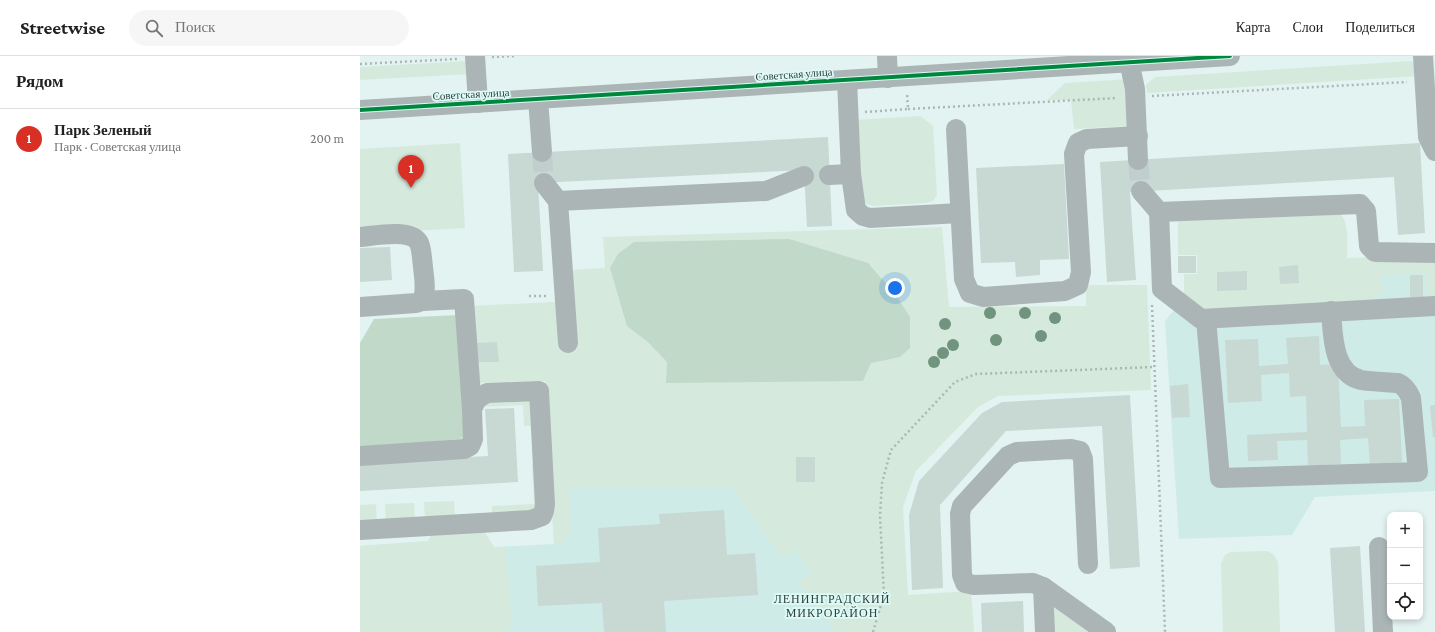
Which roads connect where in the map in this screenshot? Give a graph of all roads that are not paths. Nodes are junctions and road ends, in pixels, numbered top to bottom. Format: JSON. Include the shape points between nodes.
{"nodes":[{"id":1,"x":887,"y":56,"type":"edge"},
{"id":2,"x":1230,"y":56,"type":"edge"},
{"id":3,"x":1423,"y":56,"type":"edge"},
{"id":4,"x":475,"y":57,"type":"edge"},
{"id":5,"x":1129,"y":59,"type":"edge"},
{"id":6,"x":897,"y":77,"type":"junction"},
{"id":7,"x":847,"y":80,"type":"junction"},
{"id":8,"x":538,"y":99,"type":"junction"},
{"id":9,"x":478,"y":103,"type":"junction"},
{"id":10,"x":360,"y":110,"type":"edge"},
{"id":11,"x":956,"y":129,"type":"dead end"},
{"id":12,"x":1138,"y":136,"type":"junction"},
{"id":13,"x":542,"y":152,"type":"tunnel mouth"},
{"id":14,"x":1435,"y":152,"type":"edge"},
{"id":15,"x":1138,"y":160,"type":"tunnel mouth"},
{"id":16,"x":851,"y":174,"type":"junction"},
{"id":17,"x":829,"y":175,"type":"dead end"},
{"id":18,"x":804,"y":176,"type":"dead end"},
{"id":19,"x":544,"y":183,"type":"tunnel mouth"},
{"id":20,"x":1140,"y":192,"type":"tunnel mouth"},
{"id":21,"x":558,"y":201,"type":"junction"},
{"id":22,"x":1159,"y":212,"type":"junction"},
{"id":23,"x":960,"y":213,"type":"junction"},
{"id":24,"x":360,"y":237,"type":"edge"},
{"id":25,"x":1435,"y":253,"type":"edge"},
{"id":26,"x":422,"y":301,"type":"junction"},
{"id":27,"x":1435,"y":306,"type":"edge"},
{"id":28,"x":360,"y":307,"type":"edge"},
{"id":29,"x":1330,"y":311,"type":"junction"},
{"id":30,"x":1206,"y":319,"type":"junction"},
{"id":31,"x":568,"y":343,"type":"dead end"},
{"id":32,"x":472,"y":409,"type":"junction"},
{"id":33,"x":360,"y":456,"type":"edge"},
{"id":34,"x":360,"y":530,"type":"edge"},
{"id":35,"x":1379,"y":547,"type":"dead end"},
{"id":36,"x":1088,"y":564,"type":"dead end"},
{"id":37,"x":1043,"y":587,"type":"junction"},
{"id":38,"x":1045,"y":632,"type":"edge"},
{"id":39,"x":1106,"y":632,"type":"edge"},
{"id":40,"x":1383,"y":632,"type":"edge"}],
"edges":[{"from":1,"to":6,"type":"street"},
{"from":2,"to":5,"type":"street","name":"Советская улица"},
{"from":3,"to":14,"type":"street","via":[[1428,137]]},
{"from":4,"to":9,"type":"street"},
{"from":5,"to":6,"type":"street","name":"Советская улица"},
{"from":5,"to":12,"type":"street"},
{"from":6,"to":7,"type":"street","name":"Советская улица"},
{"from":7,"to":8,"type":"street","name":"Советская улица"},
{"from":7,"to":16,"type":"street"},
{"from":8,"to":9,"type":"street","name":"Советская улица"},
{"from":8,"to":13,"type":"street"},
{"from":9,"to":10,"type":"street","name":"Советская улица"},
{"from":11,"to":23,"type":"street"},
{"from":12,"to":15,"type":"street"},
{"from":12,"to":23,"type":"street","via":[[1087,138],[1078,143],[1074,154],[1081,272],[1078,285],[1065,291],[983,297],[970,293],[964,279]]},
{"from":16,"to":17,"type":"street"},
{"from":16,"to":23,"type":"street","via":[[854,204],[863,216],[870,218]]},
{"from":18,"to":21,"type":"street","via":[[766,191]]},
{"from":19,"to":21,"type":"street"},
{"from":20,"to":22,"type":"street"},
{"from":21,"to":31,"type":"street"},
{"from":22,"to":25,"type":"street","via":[[1360,204],[1366,211],[1369,246],[1375,252]]},
{"from":22,"to":30,"type":"street","via":[[1162,289],[1201,319]]},
{"from":24,"to":26,"type":"street","via":[[401,234],[409,235],[419,243],[425,288]]},
{"from":26,"to":28,"type":"street"},
{"from":26,"to":32,"type":"street","via":[[464,299]]},
{"from":27,"to":29,"type":"street"},
{"from":29,"to":30,"type":"street"},
{"from":29,"to":30,"type":"street","via":[[1335,348],[1340,364],[1348,373],[1360,380],[1398,383],[1409,394],[1418,472],[1220,478]]},
{"from":32,"to":33,"type":"street","via":[[473,439],[470,446],[464,449]]},
{"from":32,"to":34,"type":"street","via":[[477,399],[486,393],[539,391],[545,504],[542,516],[531,520]]},
{"from":35,"to":40,"type":"street"},
{"from":36,"to":37,"type":"street","via":[[1083,459],[1080,451],[1071,449],[1017,452],[1008,456],[962,506],[962,575],[965,584],[1033,583]]},
{"from":37,"to":38,"type":"street"},
{"from":37,"to":39,"type":"street"}]}
